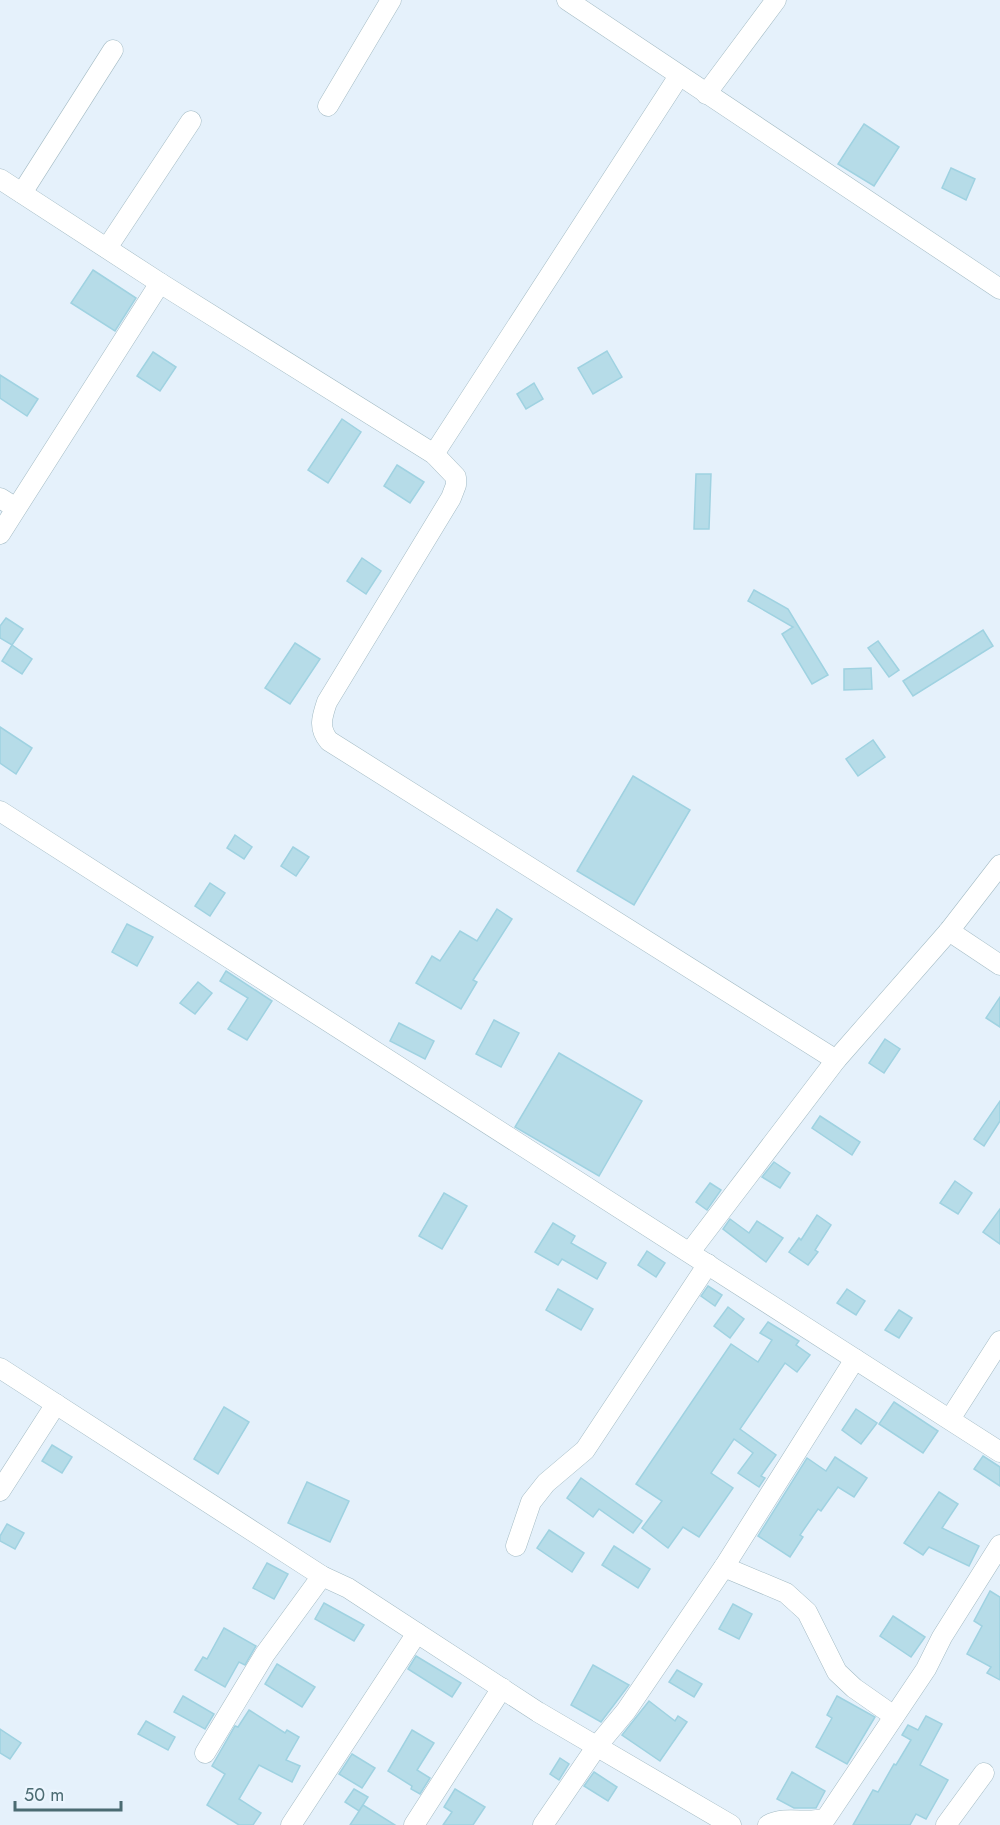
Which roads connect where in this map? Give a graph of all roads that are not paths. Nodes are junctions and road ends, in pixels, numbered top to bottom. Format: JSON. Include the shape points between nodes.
{"nodes":[{"id":1,"x":391,"y":0,"type":"edge"},
{"id":2,"x":567,"y":0,"type":"edge"},
{"id":3,"x":776,"y":0,"type":"edge"},
{"id":4,"x":113,"y":50,"type":"dead end"},
{"id":5,"x":679,"y":76,"type":"junction"},
{"id":6,"x":706,"y":94,"type":"junction"},
{"id":7,"x":328,"y":106,"type":"dead end"},
{"id":8,"x":191,"y":120,"type":"dead end"},
{"id":9,"x":0,"y":179,"type":"edge"},
{"id":10,"x":22,"y":193,"type":"junction"},
{"id":11,"x":107,"y":249,"type":"junction"},
{"id":12,"x":160,"y":283,"type":"junction"},
{"id":13,"x":1000,"y":289,"type":"edge"},
{"id":14,"x":434,"y":454,"type":"junction"},
{"id":15,"x":8,"y":503,"type":"edge"},
{"id":16,"x":0,"y":534,"type":"edge"},
{"id":17,"x":0,"y":811,"type":"edge"},
{"id":18,"x":1000,"y":865,"type":"edge"},
{"id":19,"x":949,"y":931,"type":"junction"},
{"id":20,"x":1000,"y":965,"type":"edge"},
{"id":21,"x":836,"y":1060,"type":"junction"},
{"id":22,"x":690,"y":1252,"type":"junction"},
{"id":23,"x":708,"y":1264,"type":"junction"},
{"id":24,"x":1000,"y":1341,"type":"edge"},
{"id":25,"x":855,"y":1359,"type":"junction"},
{"id":26,"x":0,"y":1368,"type":"edge"},
{"id":27,"x":56,"y":1404,"type":"junction"},
{"id":28,"x":950,"y":1419,"type":"junction"},
{"id":29,"x":1000,"y":1452,"type":"edge"},
{"id":30,"x":0,"y":1491,"type":"edge"},
{"id":31,"x":1000,"y":1545,"type":"edge"},
{"id":32,"x":516,"y":1546,"type":"dead end"},
{"id":33,"x":724,"y":1567,"type":"junction"},
{"id":34,"x":322,"y":1576,"type":"junction"},
{"id":35,"x":417,"y":1633,"type":"junction"},
{"id":36,"x":502,"y":1688,"type":"junction"},
{"id":37,"x":894,"y":1716,"type":"junction"},
{"id":38,"x":597,"y":1746,"type":"junction"},
{"id":39,"x":205,"y":1753,"type":"dead end"},
{"id":40,"x":984,"y":1773,"type":"dead end"},
{"id":41,"x":291,"y":1825,"type":"edge"},
{"id":42,"x":414,"y":1825,"type":"edge"},
{"id":43,"x":543,"y":1825,"type":"edge"},
{"id":44,"x":731,"y":1825,"type":"edge"},
{"id":45,"x":768,"y":1825,"type":"edge"},
{"id":46,"x":946,"y":1825,"type":"edge"}],
"edges":[{"from":1,"to":7,"type":"street"},
{"from":2,"to":5,"type":"street"},
{"from":3,"to":6,"type":"street"},
{"from":4,"to":10,"type":"street"},
{"from":5,"to":6,"type":"street"},
{"from":5,"to":14,"type":"street"},
{"from":6,"to":13,"type":"street"},
{"from":8,"to":11,"type":"street"},
{"from":9,"to":10,"type":"street"},
{"from":10,"to":11,"type":"street"},
{"from":11,"to":12,"type":"street"},
{"from":12,"to":14,"type":"street"},
{"from":12,"to":15,"type":"street"},
{"from":14,"to":21,"type":"street","via":[[456,477],[451,498],[327,702],[321,718],[323,734]]},
{"from":15,"to":16,"type":"street"},
{"from":17,"to":22,"type":"street"},
{"from":18,"to":19,"type":"street"},
{"from":19,"to":20,"type":"street"},
{"from":19,"to":21,"type":"street"},
{"from":21,"to":22,"type":"street"},
{"from":22,"to":23,"type":"street"},
{"from":23,"to":25,"type":"street"},
{"from":23,"to":32,"type":"street","via":[[585,1449],[546,1483],[531,1502]]},
{"from":24,"to":28,"type":"street"},
{"from":25,"to":28,"type":"street"},
{"from":25,"to":33,"type":"street"},
{"from":26,"to":27,"type":"street"},
{"from":27,"to":30,"type":"street"},
{"from":27,"to":34,"type":"street"},
{"from":28,"to":29,"type":"street"},
{"from":31,"to":37,"type":"street"},
{"from":33,"to":37,"type":"street","via":[[786,1593],[807,1611],[837,1672]]},
{"from":33,"to":38,"type":"street","via":[[626,1711]]},
{"from":34,"to":35,"type":"street","via":[[348,1588]]},
{"from":34,"to":39,"type":"street","via":[[265,1654]]},
{"from":35,"to":36,"type":"street"},
{"from":35,"to":41,"type":"street"},
{"from":36,"to":38,"type":"street"},
{"from":36,"to":42,"type":"street"},
{"from":37,"to":45,"type":"street","via":[[826,1818],[812,1823],[777,1821]]},
{"from":38,"to":43,"type":"street"},
{"from":38,"to":44,"type":"street"},
{"from":40,"to":46,"type":"street"}]}
